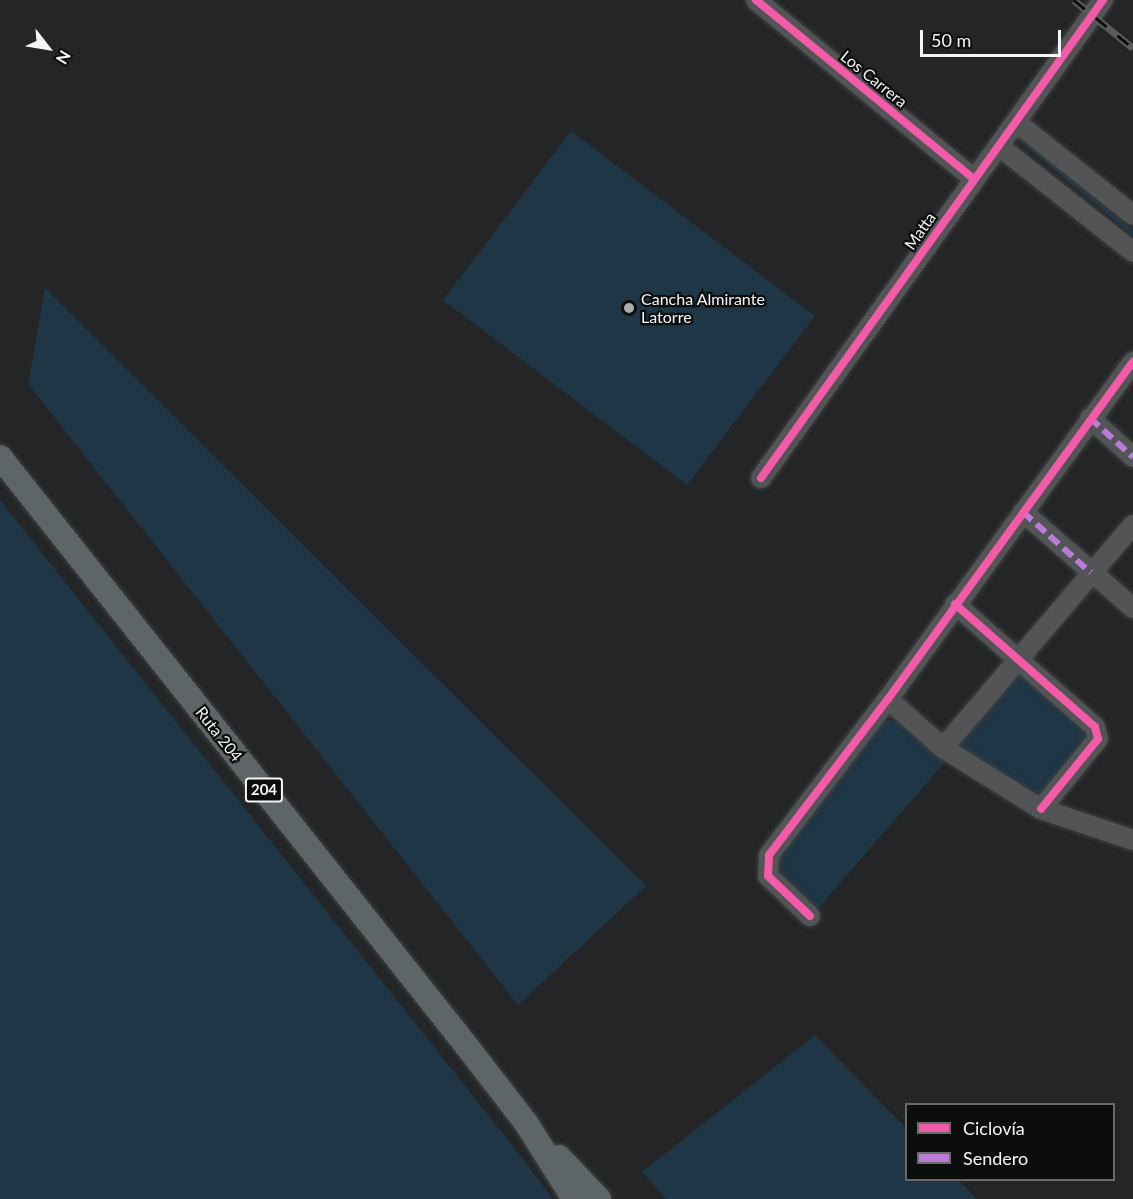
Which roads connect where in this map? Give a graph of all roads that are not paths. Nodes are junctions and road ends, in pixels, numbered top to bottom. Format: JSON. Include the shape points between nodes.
{"nodes":[{"id":1,"x":756,"y":0,"type":"edge"},
{"id":2,"x":1103,"y":0,"type":"edge"},
{"id":3,"x":1016,"y":122,"type":"junction"},
{"id":4,"x":999,"y":146,"type":"junction"},
{"id":5,"x":974,"y":179,"type":"junction"},
{"id":6,"x":1133,"y":215,"type":"edge"},
{"id":7,"x":1133,"y":252,"type":"edge"},
{"id":8,"x":1133,"y":362,"type":"edge"},
{"id":9,"x":1090,"y":418,"type":"junction"},
{"id":10,"x":1133,"y":457,"type":"edge"},
{"id":11,"x":0,"y":458,"type":"edge"},
{"id":12,"x":761,"y":478,"type":"dead end"},
{"id":13,"x":1023,"y":512,"type":"junction"},
{"id":14,"x":1133,"y":525,"type":"edge"},
{"id":15,"x":1091,"y":573,"type":"junction"},
{"id":16,"x":956,"y":604,"type":"junction"},
{"id":17,"x":1133,"y":608,"type":"edge"},
{"id":18,"x":1019,"y":658,"type":"junction"},
{"id":19,"x":888,"y":699,"type":"junction"},
{"id":20,"x":943,"y":748,"type":"junction"},
{"id":21,"x":1041,"y":809,"type":"junction"},
{"id":22,"x":1133,"y":840,"type":"edge"},
{"id":23,"x":810,"y":916,"type":"dead end"},
{"id":24,"x":526,"y":1123,"type":"junction"},
{"id":25,"x":574,"y":1199,"type":"edge"},
{"id":26,"x":599,"y":1199,"type":"edge"}],
"edges":[{"from":1,"to":5,"type":"street","name":"Los Carrera"},
{"from":2,"to":3,"type":"street","name":"Matta"},
{"from":3,"to":4,"type":"street","name":"Matta"},
{"from":3,"to":6,"type":"street"},
{"from":4,"to":5,"type":"street","name":"Matta"},
{"from":4,"to":7,"type":"street"},
{"from":5,"to":12,"type":"street","name":"Matta"},
{"from":8,"to":9,"type":"street"},
{"from":9,"to":10,"type":"street"},
{"from":9,"to":13,"type":"street"},
{"from":11,"to":24,"type":"main road","name":"Ruta 204","number":"204"},
{"from":13,"to":15,"type":"street"},
{"from":13,"to":16,"type":"street"},
{"from":14,"to":15,"type":"street"},
{"from":15,"to":17,"type":"street"},
{"from":15,"to":18,"type":"street"},
{"from":16,"to":18,"type":"street"},
{"from":16,"to":19,"type":"street"},
{"from":18,"to":20,"type":"street"},
{"from":18,"to":21,"type":"street","via":[[1095,726],[1098,740]]},
{"from":19,"to":20,"type":"street"},
{"from":19,"to":23,"type":"street","via":[[769,855],[768,876]]},
{"from":20,"to":21,"type":"street"},
{"from":21,"to":22,"type":"street"},
{"from":24,"to":25,"type":"main road","name":"Ruta 204","number":"204"},
{"from":24,"to":26,"type":"main road","name":"Ruta 204","number":"204"}]}
